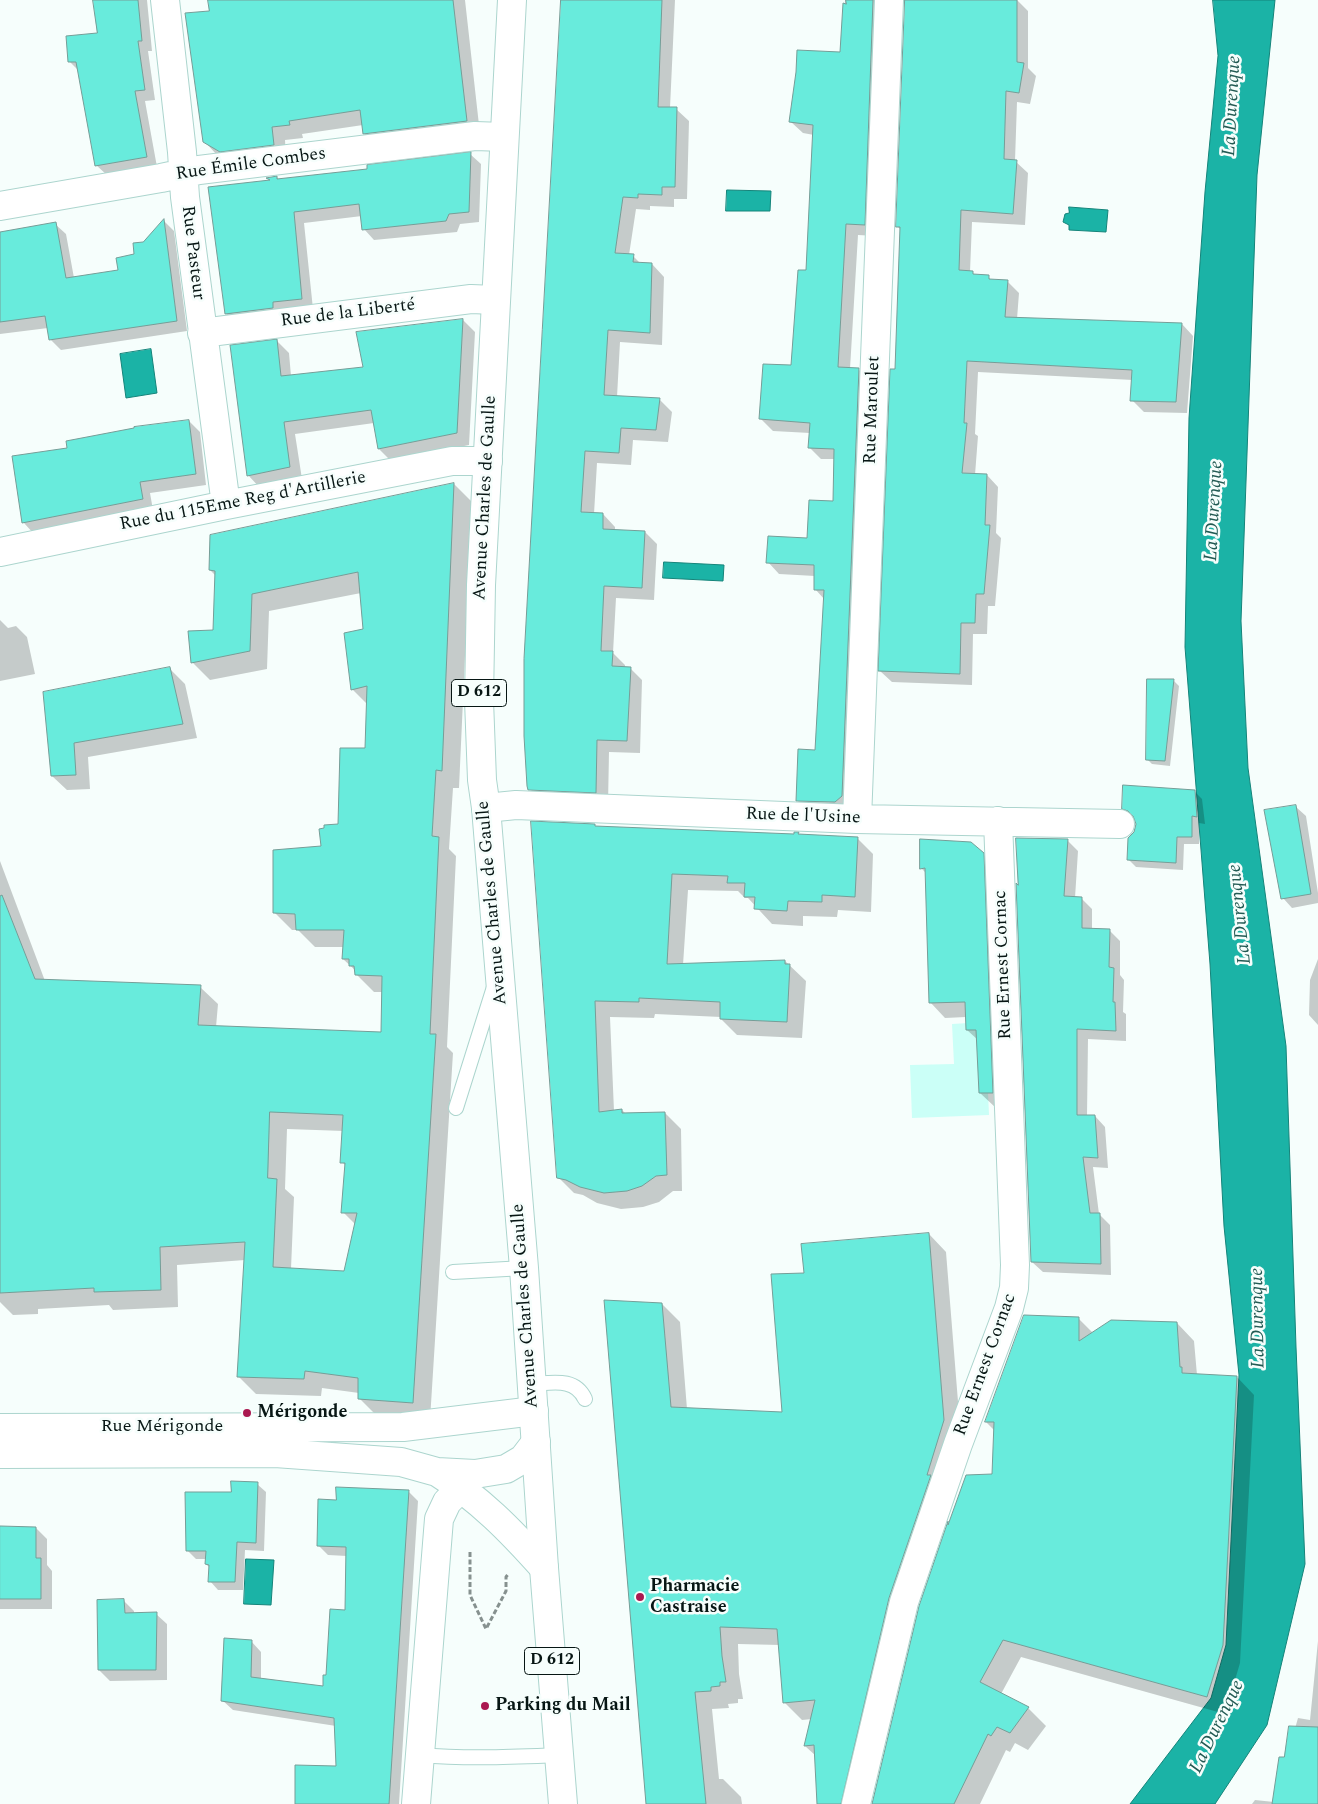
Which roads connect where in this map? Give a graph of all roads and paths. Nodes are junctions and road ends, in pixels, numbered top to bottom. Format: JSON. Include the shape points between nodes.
{"nodes":[{"id":1,"x":165,"y":0,"type":"edge"},
{"id":2,"x":512,"y":0,"type":"edge"},
{"id":3,"x":889,"y":0,"type":"edge"},
{"id":4,"x":504,"y":137,"type":"junction"},
{"id":5,"x":183,"y":173,"type":"junction"},
{"id":6,"x":0,"y":206,"type":"edge"},
{"id":7,"x":495,"y":300,"type":"junction"},
{"id":8,"x":202,"y":332,"type":"junction"},
{"id":9,"x":488,"y":462,"type":"junction"},
{"id":10,"x":226,"y":505,"type":"junction"},
{"id":11,"x":0,"y":552,"type":"edge"},
{"id":12,"x":486,"y":808,"type":"junction"},
{"id":13,"x":857,"y":819,"type":"junction"},
{"id":14,"x":998,"y":821,"type":"junction"},
{"id":15,"x":1120,"y":824,"type":"dead end"},
{"id":16,"x":499,"y":972,"type":"junction"},
{"id":17,"x":456,"y":1108,"type":"dead end"},
{"id":18,"x":524,"y":1268,"type":"junction"},
{"id":19,"x":453,"y":1272,"type":"dead end"},
{"id":20,"x":532,"y":1384,"type":"junction"},
{"id":21,"x":585,"y":1399,"type":"dead end"},
{"id":22,"x":534,"y":1411,"type":"junction"},
{"id":23,"x":0,"y":1428,"type":"edge"},
{"id":24,"x":536,"y":1442,"type":"junction"},
{"id":25,"x":0,"y":1454,"type":"edge"},
{"id":26,"x":467,"y":1480,"type":"junction"},
{"id":27,"x":468,"y":1546,"type":"dead end"},
{"id":28,"x":544,"y":1568,"type":"junction"},
{"id":29,"x":512,"y":1571,"type":"dead end"},
{"id":30,"x":420,"y":1755,"type":"junction"},
{"id":31,"x":559,"y":1755,"type":"junction"},
{"id":32,"x":416,"y":1804,"type":"edge"},
{"id":33,"x":563,"y":1804,"type":"edge"},
{"id":34,"x":856,"y":1804,"type":"edge"}],
"edges":[{"from":1,"to":5,"type":"street","name":"Rue Pasteur"},
{"from":2,"to":4,"type":"street","name":"Avenue Charles de Gaulle","number":"D 612"},
{"from":3,"to":13,"type":"street","name":"Rue Maroulet"},
{"from":4,"to":5,"type":"street","name":"Rue Émile Combes","via":[[475,136]]},
{"from":4,"to":7,"type":"street","name":"Avenue Charles de Gaulle","number":"D 612"},
{"from":5,"to":6,"type":"street","name":"Rue Émile Combes"},
{"from":5,"to":8,"type":"street","name":"Rue Pasteur"},
{"from":7,"to":8,"type":"street","name":"Rue de la Liberté","via":[[471,300]]},
{"from":7,"to":9,"type":"street","name":"Avenue Charles de Gaulle","number":"D 612"},
{"from":8,"to":10,"type":"street","name":"Rue Pasteur"},
{"from":9,"to":10,"type":"street","name":"Rue du 115Eme Reg d'Artillerie","via":[[452,461]]},
{"from":9,"to":12,"type":"street","name":"Avenue Charles de Gaulle","number":"D 612","via":[[479,643],[482,780]]},
{"from":10,"to":11,"type":"street","name":"Rue du 115Eme Reg d'Artillerie"},
{"from":12,"to":13,"type":"street","name":"Rue de l'Usine","via":[[516,805]]},
{"from":12,"to":16,"type":"street","name":"Avenue Charles de Gaulle","number":"D 612"},
{"from":13,"to":14,"type":"street","name":"Rue de l'Usine"},
{"from":14,"to":15,"type":"street","name":"Rue de l'Usine"},
{"from":14,"to":34,"type":"street","name":"Rue Ernest Cornac","via":[[1014,1288],[904,1602]]},
{"from":16,"to":17,"type":"lane"},
{"from":16,"to":18,"type":"street","name":"Avenue Charles de Gaulle","number":"D 612"},
{"from":18,"to":19,"type":"lane"},
{"from":18,"to":20,"type":"street","name":"Avenue Charles de Gaulle","number":"D 612"},
{"from":20,"to":21,"type":"lane","via":[[568,1384],[582,1391]]},
{"from":20,"to":22,"type":"street","name":"Avenue Charles de Gaulle","number":"D 612"},
{"from":22,"to":23,"type":"street","name":"Rue Mérigonde","via":[[403,1426]]},
{"from":22,"to":24,"type":"street","name":"Avenue Charles de Gaulle","number":"D 612"},
{"from":24,"to":26,"type":"street","name":"Rue Mérigonde","via":[[523,1459],[506,1469]]},
{"from":24,"to":28,"type":"street","name":"Avenue Charles de Gaulle","number":"D 612"},
{"from":25,"to":26,"type":"street","name":"Rue Mérigonde","via":[[275,1453],[401,1462]]},
{"from":26,"to":28,"type":"street"},
{"from":26,"to":30,"type":"street","via":[[447,1502],[439,1519]]},
{"from":27,"to":29,"type":"path","via":[[470,1595],[486,1629],[506,1591],[506,1577]]},
{"from":28,"to":31,"type":"street","name":"Avenue Charles de Gaulle","number":"D 612"},
{"from":30,"to":31,"type":"lane","via":[[460,1759]]},
{"from":30,"to":32,"type":"street"},
{"from":31,"to":33,"type":"street","name":"Avenue Charles de Gaulle","number":"D 612"}]}
